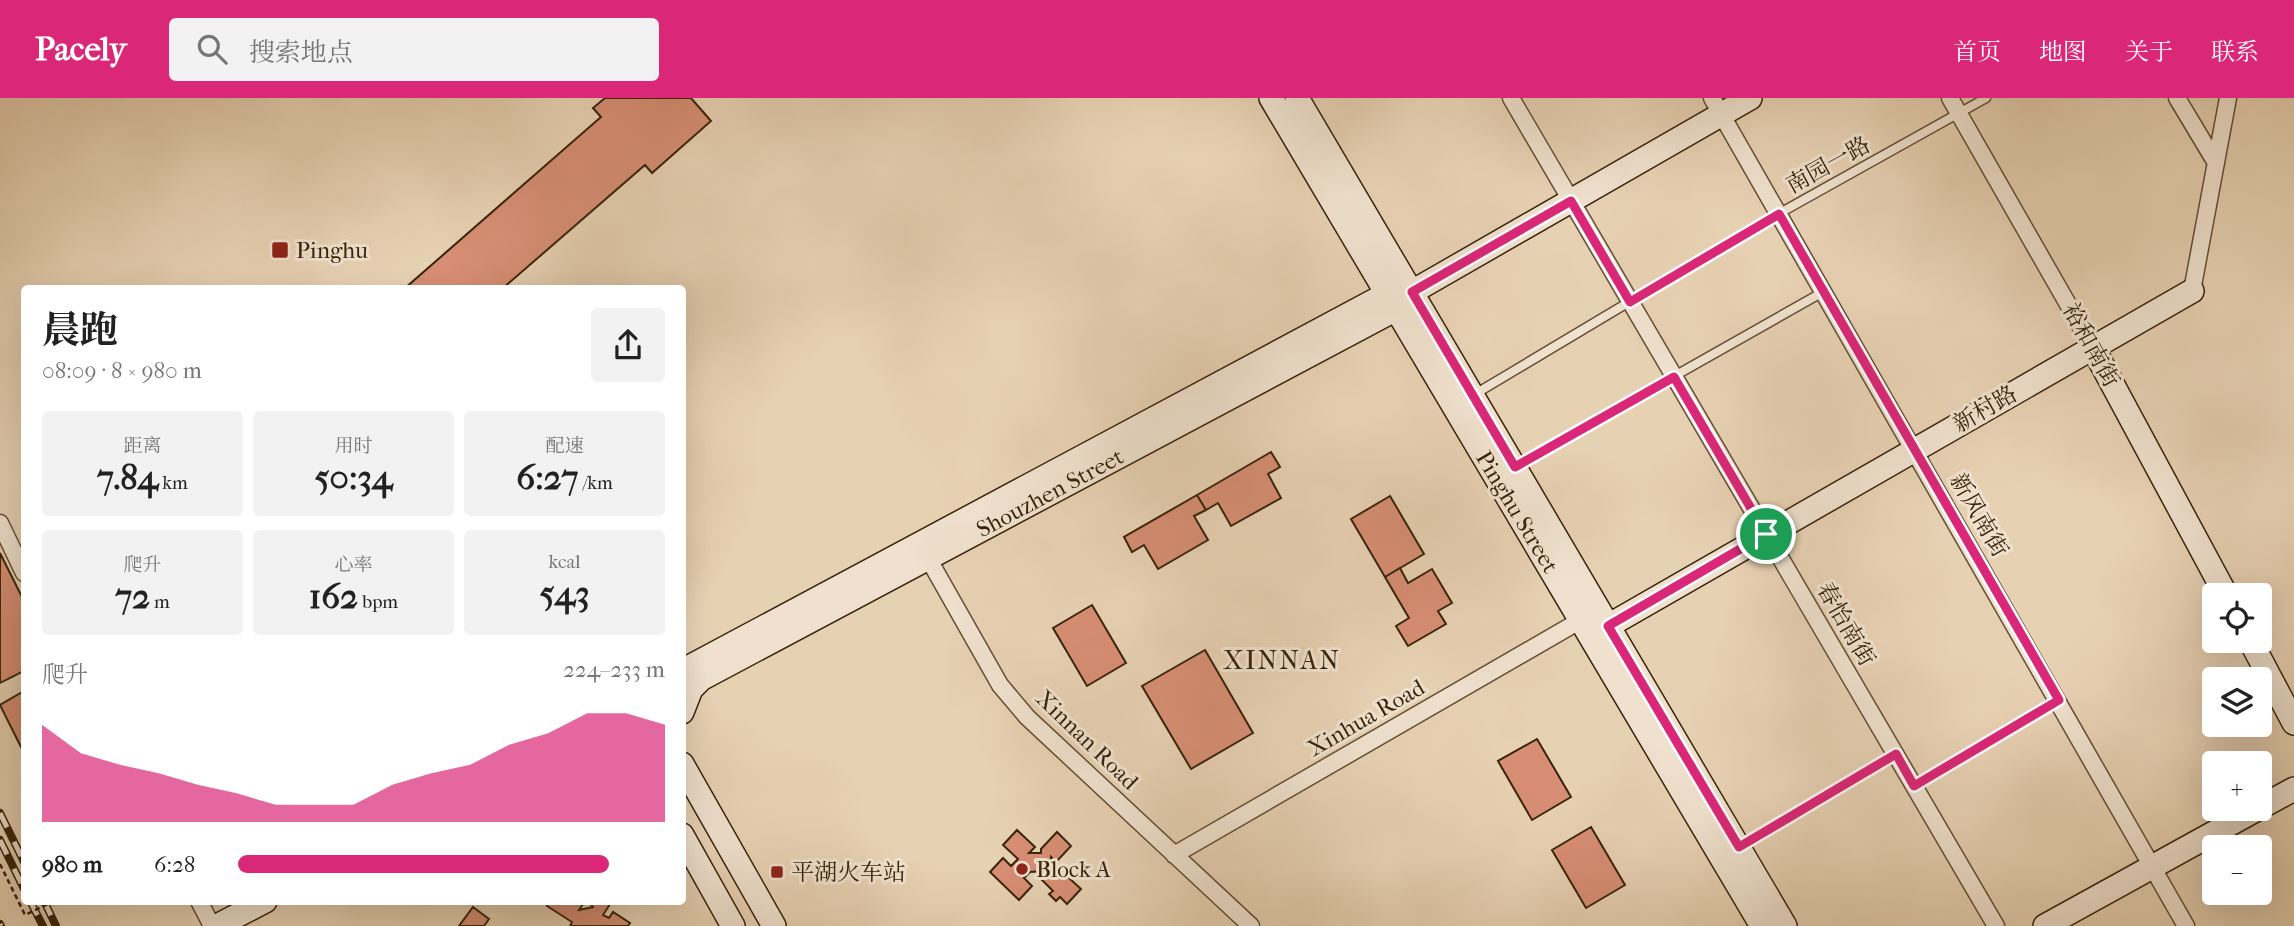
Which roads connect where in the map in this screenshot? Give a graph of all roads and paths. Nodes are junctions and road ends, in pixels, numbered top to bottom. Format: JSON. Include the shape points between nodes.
{"nodes":[{"id":1,"x":1271,"y":98,"type":"edge"},
{"id":2,"x":1297,"y":98,"type":"edge"},
{"id":3,"x":1511,"y":98,"type":"edge"},
{"id":4,"x":1750,"y":98,"type":"edge"},
{"id":5,"x":1950,"y":98,"type":"edge"},
{"id":6,"x":1986,"y":98,"type":"edge"},
{"id":7,"x":2177,"y":98,"type":"edge"},
{"id":8,"x":2228,"y":98,"type":"edge"},
{"id":9,"x":1717,"y":106,"type":"edge"},
{"id":10,"x":1959,"y":113,"type":"junction"},
{"id":11,"x":2216,"y":163,"type":"junction"},
{"id":12,"x":1571,"y":201,"type":"junction"},
{"id":13,"x":1779,"y":214,"type":"junction"},
{"id":14,"x":1824,"y":291,"type":"junction"},
{"id":15,"x":2192,"y":291,"type":"joint"},
{"id":16,"x":1412,"y":292,"type":"junction"},
{"id":17,"x":1392,"y":302,"type":"junction"},
{"id":18,"x":1630,"y":302,"type":"junction"},
{"id":19,"x":2093,"y":348,"type":"junction"},
{"id":20,"x":1674,"y":377,"type":"junction"},
{"id":21,"x":1472,"y":395,"type":"junction"},
{"id":22,"x":1915,"y":449,"type":"junction"},
{"id":23,"x":1515,"y":467,"type":"junction"},
{"id":24,"x":0,"y":523,"type":"edge"},
{"id":25,"x":1766,"y":534,"type":"junction"},
{"id":26,"x":928,"y":558,"type":"junction"},
{"id":27,"x":21,"y":567,"type":"edge"},
{"id":28,"x":2220,"y":583,"type":"edge"},
{"id":29,"x":1581,"y":620,"type":"junction"},
{"id":30,"x":1608,"y":626,"type":"junction"},
{"id":31,"x":2257,"y":653,"type":"edge"},
{"id":32,"x":693,"y":674,"type":"edge"},
{"id":33,"x":2059,"y":700,"type":"junction"},
{"id":34,"x":686,"y":702,"type":"edge"},
{"id":35,"x":2294,"y":723,"type":"edge"},
{"id":36,"x":1896,"y":754,"type":"junction"},
{"id":37,"x":686,"y":771,"type":"edge"},
{"id":38,"x":1914,"y":786,"type":"junction"},
{"id":39,"x":2294,"y":789,"type":"edge"},
{"id":40,"x":2272,"y":801,"type":"edge"},
{"id":41,"x":2235,"y":821,"type":"edge"},
{"id":42,"x":686,"y":842,"type":"edge"},
{"id":43,"x":1739,"y":847,"type":"junction"},
{"id":44,"x":1174,"y":855,"type":"junction"},
{"id":45,"x":0,"y":864,"type":"edge"},
{"id":46,"x":2154,"y":866,"type":"junction"},
{"id":47,"x":46,"y":905,"type":"edge"},
{"id":48,"x":202,"y":905,"type":"edge"},
{"id":49,"x":257,"y":905,"type":"edge"},
{"id":50,"x":215,"y":926,"type":"edge"},
{"id":51,"x":733,"y":926,"type":"edge"},
{"id":52,"x":774,"y":926,"type":"edge"},
{"id":53,"x":1251,"y":926,"type":"edge"},
{"id":54,"x":1762,"y":926,"type":"edge"},
{"id":55,"x":1785,"y":926,"type":"edge"},
{"id":56,"x":1996,"y":926,"type":"edge"},
{"id":57,"x":2045,"y":926,"type":"edge"},
{"id":58,"x":2186,"y":926,"type":"edge"}],
"edges":[{"from":1,"to":17,"type":"street","name":"Pinghu Street"},
{"from":2,"to":16,"type":"street","name":"Pinghu Street"},
{"from":3,"to":12,"type":"street","name":"春怡南街"},
{"from":4,"to":9,"type":"street","name":"Shouzhen Street"},
{"from":5,"to":10,"type":"street","name":"裕和南街"},
{"from":6,"to":10,"type":"lane","name":"南园一路"},
{"from":7,"to":11,"type":"street"},
{"from":8,"to":11,"type":"street","name":"新村路"},
{"from":9,"to":12,"type":"street","name":"Shouzhen Street"},
{"from":9,"to":13,"type":"street","name":"新风南街"},
{"from":10,"to":13,"type":"lane","name":"南园一路"},
{"from":10,"to":19,"type":"street","name":"裕和南街"},
{"from":11,"to":15,"type":"street","name":"新村路"},
{"from":12,"to":16,"type":"street","name":"Shouzhen Street"},
{"from":12,"to":18,"type":"street","name":"春怡南街"},
{"from":13,"to":14,"type":"street","name":"新风南街"},
{"from":13,"to":18,"type":"lane","name":"南园一路"},
{"from":14,"to":20,"type":"lane"},
{"from":14,"to":22,"type":"street","name":"新风南街"},
{"from":15,"to":19,"type":"street","name":"新村路"},
{"from":16,"to":17,"type":"street","name":"Shouzhen Street"},
{"from":16,"to":21,"type":"street","name":"Pinghu Street"},
{"from":17,"to":26,"type":"street","name":"Shouzhen Street"},
{"from":17,"to":29,"type":"street","name":"Pinghu Street"},
{"from":17,"to":32,"type":"street","name":"Shouzhen Street"},
{"from":18,"to":20,"type":"street","name":"春怡南街"},
{"from":18,"to":21,"type":"lane","name":"南园一路"},
{"from":19,"to":22,"type":"street","name":"新村路"},
{"from":19,"to":28,"type":"street","name":"裕和南街"},
{"from":20,"to":23,"type":"lane"},
{"from":20,"to":25,"type":"street","name":"春怡南街"},
{"from":21,"to":23,"type":"street","name":"Pinghu Street"},
{"from":22,"to":25,"type":"street","name":"新村路"},
{"from":22,"to":33,"type":"street","name":"新风南街"},
{"from":23,"to":30,"type":"street","name":"Pinghu Street"},
{"from":24,"to":27,"type":"street"},
{"from":25,"to":30,"type":"street","name":"新村路"},
{"from":25,"to":36,"type":"street","name":"春怡南街"},
{"from":26,"to":32,"type":"street","name":"Shouzhen Street"},
{"from":26,"to":44,"type":"street","name":"Xinnan Road","via":[[975,644],[1014,701]]},
{"from":29,"to":44,"type":"street","name":"Xinhua Road"},
{"from":29,"to":54,"type":"street","name":"Pinghu Street"},
{"from":30,"to":43,"type":"street","name":"Pinghu Street"},
{"from":31,"to":35,"type":"street"},
{"from":32,"to":34,"type":"street"},
{"from":33,"to":38,"type":"lane"},
{"from":33,"to":46,"type":"street","name":"新风南街"},
{"from":36,"to":38,"type":"street","name":"春怡南街"},
{"from":36,"to":43,"type":"lane"},
{"from":37,"to":52,"type":"street"},
{"from":38,"to":56,"type":"street","name":"春怡南街"},
{"from":39,"to":40,"type":"street"},
{"from":41,"to":46,"type":"street"},
{"from":42,"to":51,"type":"street"},
{"from":43,"to":55,"type":"street","name":"Pinghu Street"},
{"from":44,"to":53,"type":"street","name":"Xinnan Road"},
{"from":45,"to":47,"type":"path","bridge":true,"via":[[25,915]]},
{"from":46,"to":57,"type":"street"},
{"from":46,"to":58,"type":"street","name":"新风南街"},
{"from":48,"to":50,"type":"street"},
{"from":49,"to":50,"type":"street"}]}
